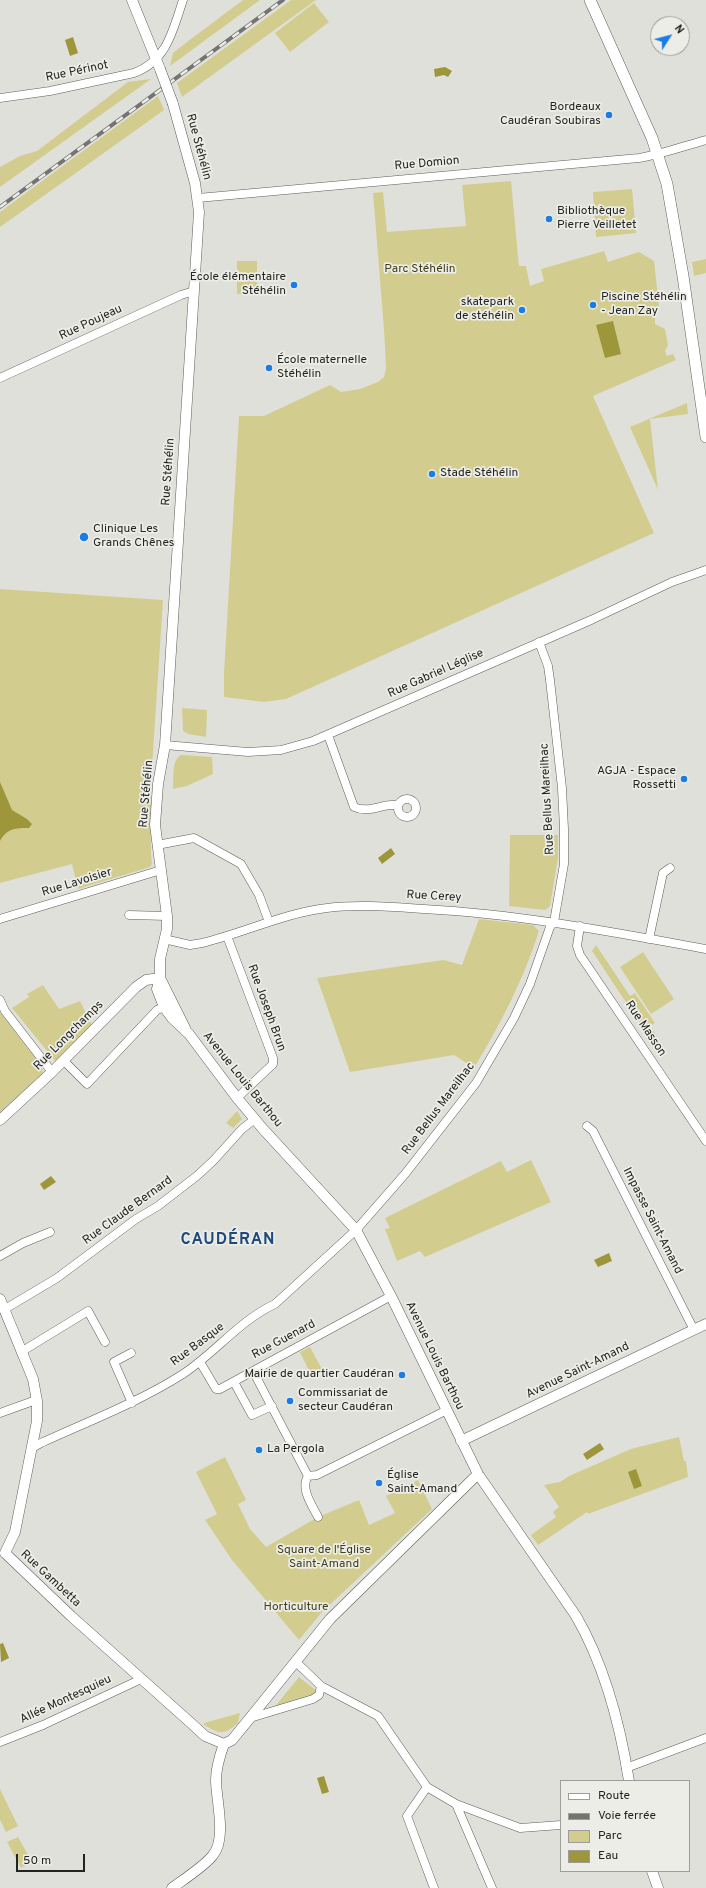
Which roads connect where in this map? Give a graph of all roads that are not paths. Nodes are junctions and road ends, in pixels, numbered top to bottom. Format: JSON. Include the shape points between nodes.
{"nodes":[{"id":1,"x":132,"y":0,"type":"edge"},
{"id":2,"x":183,"y":0,"type":"edge"},
{"id":3,"x":590,"y":0,"type":"edge"},
{"id":4,"x":158,"y":64,"type":"junction"},
{"id":5,"x":0,"y":98,"type":"edge"},
{"id":6,"x":706,"y":140,"type":"edge"},
{"id":7,"x":658,"y":154,"type":"junction"},
{"id":8,"x":198,"y":198,"type":"junction"},
{"id":9,"x":194,"y":291,"type":"junction"},
{"id":10,"x":0,"y":378,"type":"edge"},
{"id":11,"x":706,"y":437,"type":"edge"},
{"id":12,"x":706,"y":570,"type":"edge"},
{"id":13,"x":539,"y":642,"type":"junction"},
{"id":14,"x":328,"y":735,"type":"junction"},
{"id":15,"x":165,"y":746,"type":"junction"},
{"id":16,"x":398,"y":805,"type":"dead end"},
{"id":17,"x":157,"y":845,"type":"junction"},
{"id":18,"x":670,"y":868,"type":"dead end"},
{"id":19,"x":161,"y":870,"type":"junction"},
{"id":20,"x":129,"y":916,"type":"dead end"},
{"id":21,"x":167,"y":916,"type":"junction"},
{"id":22,"x":0,"y":919,"type":"edge"},
{"id":23,"x":269,"y":922,"type":"junction"},
{"id":24,"x":554,"y":922,"type":"junction"},
{"id":25,"x":580,"y":926,"type":"junction"},
{"id":26,"x":227,"y":936,"type":"junction"},
{"id":27,"x":649,"y":938,"type":"junction"},
{"id":28,"x":164,"y":939,"type":"junction"},
{"id":29,"x":706,"y":949,"type":"edge"},
{"id":30,"x":160,"y":978,"type":"junction"},
{"id":31,"x":0,"y":1000,"type":"edge"},
{"id":32,"x":164,"y":1006,"type":"junction"},
{"id":33,"x":188,"y":1034,"type":"junction"},
{"id":34,"x":64,"y":1061,"type":"junction"},
{"id":35,"x":52,"y":1072,"type":"junction"},
{"id":36,"x":236,"y":1098,"type":"junction"},
{"id":37,"x":255,"y":1119,"type":"junction"},
{"id":38,"x":0,"y":1120,"type":"edge"},
{"id":39,"x":587,"y":1126,"type":"dead end"},
{"id":40,"x":706,"y":1141,"type":"edge"},
{"id":41,"x":356,"y":1230,"type":"junction"},
{"id":42,"x":50,"y":1232,"type":"dead end"},
{"id":43,"x":0,"y":1256,"type":"edge"},
{"id":44,"x":391,"y":1296,"type":"junction"},
{"id":45,"x":0,"y":1299,"type":"edge"},
{"id":46,"x":5,"y":1309,"type":"junction"},
{"id":47,"x":706,"y":1324,"type":"edge"},
{"id":48,"x":694,"y":1330,"type":"junction"},
{"id":49,"x":105,"y":1342,"type":"dead end"},
{"id":50,"x":21,"y":1352,"type":"junction"},
{"id":51,"x":131,"y":1353,"type":"dead end"},
{"id":52,"x":200,"y":1362,"type":"junction"},
{"id":53,"x":253,"y":1371,"type":"junction"},
{"id":54,"x":234,"y":1382,"type":"junction"},
{"id":55,"x":36,"y":1400,"type":"junction"},
{"id":56,"x":132,"y":1403,"type":"junction"},
{"id":57,"x":272,"y":1406,"type":"junction"},
{"id":58,"x":447,"y":1410,"type":"junction"},
{"id":59,"x":0,"y":1414,"type":"edge"},
{"id":60,"x":461,"y":1441,"type":"junction"},
{"id":61,"x":32,"y":1448,"type":"junction"},
{"id":62,"x":478,"y":1474,"type":"junction"},
{"id":63,"x":308,"y":1476,"type":"junction"},
{"id":64,"x":318,"y":1517,"type":"dead end"},
{"id":65,"x":2,"y":1554,"type":"edge"},
{"id":66,"x":296,"y":1662,"type":"junction"},
{"id":67,"x":140,"y":1677,"type":"junction"},
{"id":68,"x":321,"y":1686,"type":"junction"},
{"id":69,"x":250,"y":1718,"type":"junction"},
{"id":70,"x":706,"y":1738,"type":"edge"},
{"id":71,"x":0,"y":1742,"type":"edge"},
{"id":72,"x":224,"y":1744,"type":"junction"},
{"id":73,"x":626,"y":1768,"type":"junction"},
{"id":74,"x":628,"y":1780,"type":"edge"},
{"id":75,"x":426,"y":1787,"type":"junction"},
{"id":76,"x":456,"y":1804,"type":"junction"},
{"id":77,"x":560,"y":1825,"type":"edge"},
{"id":78,"x":652,"y":1872,"type":"edge"},
{"id":79,"x":172,"y":1888,"type":"edge"},
{"id":80,"x":434,"y":1888,"type":"edge"},
{"id":81,"x":492,"y":1888,"type":"edge"},
{"id":82,"x":658,"y":1888,"type":"edge"}],
"edges":[{"from":1,"to":4,"type":"street","name":"Rue Stéhélin"},
{"from":2,"to":4,"type":"street"},
{"from":3,"to":7,"type":"main road"},
{"from":4,"to":5,"type":"street","name":"Rue Périnot","via":[[50,91]]},
{"from":4,"to":8,"type":"street","name":"Rue Stéhélin","bridge":true,"via":[[173,104]]},
{"from":6,"to":7,"type":"street","name":"Rue Domion"},
{"from":7,"to":8,"type":"street","name":"Rue Domion","via":[[639,158]]},
{"from":7,"to":11,"type":"main road","via":[[673,214]]},
{"from":8,"to":9,"type":"street","name":"Rue Stéhélin"},
{"from":9,"to":10,"type":"street","name":"Rue Poujeau","via":[[184,293]]},
{"from":9,"to":15,"type":"street","name":"Rue Stéhélin"},
{"from":12,"to":13,"type":"street","name":"Rue Gabriel Léglise","via":[[672,582]]},
{"from":13,"to":14,"type":"street","name":"Rue Gabriel Léglise"},
{"from":13,"to":24,"type":"street","name":"Rue Bellus Mareilhac","via":[[548,666],[562,788],[564,864]]},
{"from":14,"to":15,"type":"street","name":"Rue Gabriel Léglise","via":[[281,750],[248,752]]},
{"from":14,"to":16,"type":"street","via":[[354,807],[367,809],[390,804]]},
{"from":15,"to":17,"type":"street","name":"Rue Stéhélin","via":[[158,784],[155,825]]},
{"from":17,"to":19,"type":"street","name":"Rue Stéhélin"},
{"from":17,"to":23,"type":"street","via":[[194,838],[241,864],[259,895]]},
{"from":18,"to":27,"type":"street","via":[[663,873]]},
{"from":19,"to":21,"type":"street","name":"Rue Stéhélin"},
{"from":19,"to":22,"type":"street","name":"Rue Lavoisier"},
{"from":20,"to":21,"type":"street"},
{"from":21,"to":28,"type":"street","name":"Rue Stéhélin"},
{"from":23,"to":24,"type":"street","name":"Rue Cerey","via":[[327,908],[363,906],[465,911]]},
{"from":23,"to":26,"type":"street","name":"Rue Cerey"},
{"from":24,"to":25,"type":"street","name":"Rue Cerey"},
{"from":24,"to":41,"type":"street","name":"Rue Bellus Mareilhac","via":[[514,1018],[476,1083],[405,1174]]},
{"from":25,"to":27,"type":"street","name":"Rue Cerey"},
{"from":25,"to":40,"type":"street","name":"Rue Masson","via":[[577,946],[580,955]]},
{"from":26,"to":28,"type":"street","name":"Rue Cerey","via":[[190,945]]},
{"from":26,"to":36,"type":"street","name":"Rue Joseph Brun","via":[[273,1058],[273,1064]]},
{"from":27,"to":29,"type":"street","name":"Rue Cerey"},
{"from":28,"to":30,"type":"street","name":"Rue Stéhélin"},
{"from":30,"to":32,"type":"street","name":"Avenue Louis Barthou","via":[[158,989]]},
{"from":30,"to":33,"type":"street"},
{"from":30,"to":34,"type":"street","name":"Rue Longchamps","via":[[146,980],[136,987]]},
{"from":31,"to":35,"type":"street","via":[[5,1011]]},
{"from":32,"to":33,"type":"street","name":"Avenue Louis Barthou"},
{"from":32,"to":34,"type":"street","via":[[157,1010],[87,1084]]},
{"from":33,"to":36,"type":"street","name":"Avenue Louis Barthou"},
{"from":34,"to":35,"type":"street","name":"Rue Longchamps"},
{"from":35,"to":38,"type":"street","name":"Rue Longchamps"},
{"from":36,"to":37,"type":"street","name":"Avenue Louis Barthou"},
{"from":37,"to":41,"type":"street","name":"Avenue Louis Barthou"},
{"from":37,"to":46,"type":"street","name":"Rue Claude Bernard","via":[[203,1170],[158,1206],[136,1219],[50,1283]]},
{"from":39,"to":48,"type":"street","name":"Impasse Saint-Amand","via":[[593,1131]]},
{"from":41,"to":44,"type":"street","name":"Avenue Louis Barthou"},
{"from":41,"to":52,"type":"street","name":"Rue Basque","via":[[275,1304],[260,1311]]},
{"from":42,"to":43,"type":"street"},
{"from":44,"to":53,"type":"street","name":"Rue Guenard"},
{"from":44,"to":58,"type":"street","name":"Avenue Louis Barthou"},
{"from":45,"to":46,"type":"street","name":"Rue Gambetta"},
{"from":46,"to":50,"type":"street","name":"Rue Gambetta"},
{"from":47,"to":48,"type":"street","name":"Avenue Saint-Amand"},
{"from":48,"to":60,"type":"street","name":"Avenue Saint-Amand"},
{"from":49,"to":50,"type":"street","via":[[88,1311]]},
{"from":50,"to":55,"type":"street","name":"Rue Gambetta","via":[[33,1380]]},
{"from":51,"to":56,"type":"street","via":[[114,1362]]},
{"from":52,"to":54,"type":"street","name":"Rue Guenard","via":[[216,1389]]},
{"from":52,"to":56,"type":"street","name":"Rue Basque"},
{"from":53,"to":54,"type":"street","name":"Rue Guenard"},
{"from":53,"to":57,"type":"street"},
{"from":54,"to":57,"type":"street","via":[[252,1415]]},
{"from":55,"to":59,"type":"street"},
{"from":55,"to":61,"type":"street","name":"Rue Gambetta","via":[[37,1421]]},
{"from":56,"to":61,"type":"street","name":"Rue Basque"},
{"from":57,"to":63,"type":"street"},
{"from":58,"to":60,"type":"street","name":"Avenue Louis Barthou"},
{"from":58,"to":63,"type":"street","via":[[317,1475]]},
{"from":60,"to":62,"type":"street","name":"Avenue Louis Barthou"},
{"from":61,"to":65,"type":"street","name":"Rue Gambetta","via":[[15,1532]]},
{"from":62,"to":66,"type":"street","via":[[330,1618]]},
{"from":62,"to":73,"type":"street","name":"Avenue Louis Barthou","via":[[590,1639],[604,1674]]},
{"from":63,"to":64,"type":"street","via":[[304,1482],[305,1490]]},
{"from":65,"to":67,"type":"street","name":"Rue Gambetta"},
{"from":66,"to":68,"type":"street"},
{"from":66,"to":69,"type":"street"},
{"from":67,"to":71,"type":"street","name":"Allée Montesquieu","via":[[43,1725]]},
{"from":67,"to":72,"type":"street","name":"Rue Gambetta","via":[[205,1736]]},
{"from":68,"to":69,"type":"street","via":[[319,1695],[312,1699]]},
{"from":68,"to":75,"type":"street","via":[[378,1716]]},
{"from":69,"to":72,"type":"street","via":[[232,1740]]},
{"from":70,"to":73,"type":"street"},
{"from":72,"to":79,"type":"street","via":[[216,1779],[220,1837],[214,1855]]},
{"from":73,"to":74,"type":"street","name":"Avenue Louis Barthou"},
{"from":75,"to":76,"type":"street"},
{"from":75,"to":80,"type":"street","via":[[407,1816]]},
{"from":76,"to":77,"type":"street","via":[[520,1828]]},
{"from":76,"to":81,"type":"street"},
{"from":78,"to":82,"type":"street"}]}
